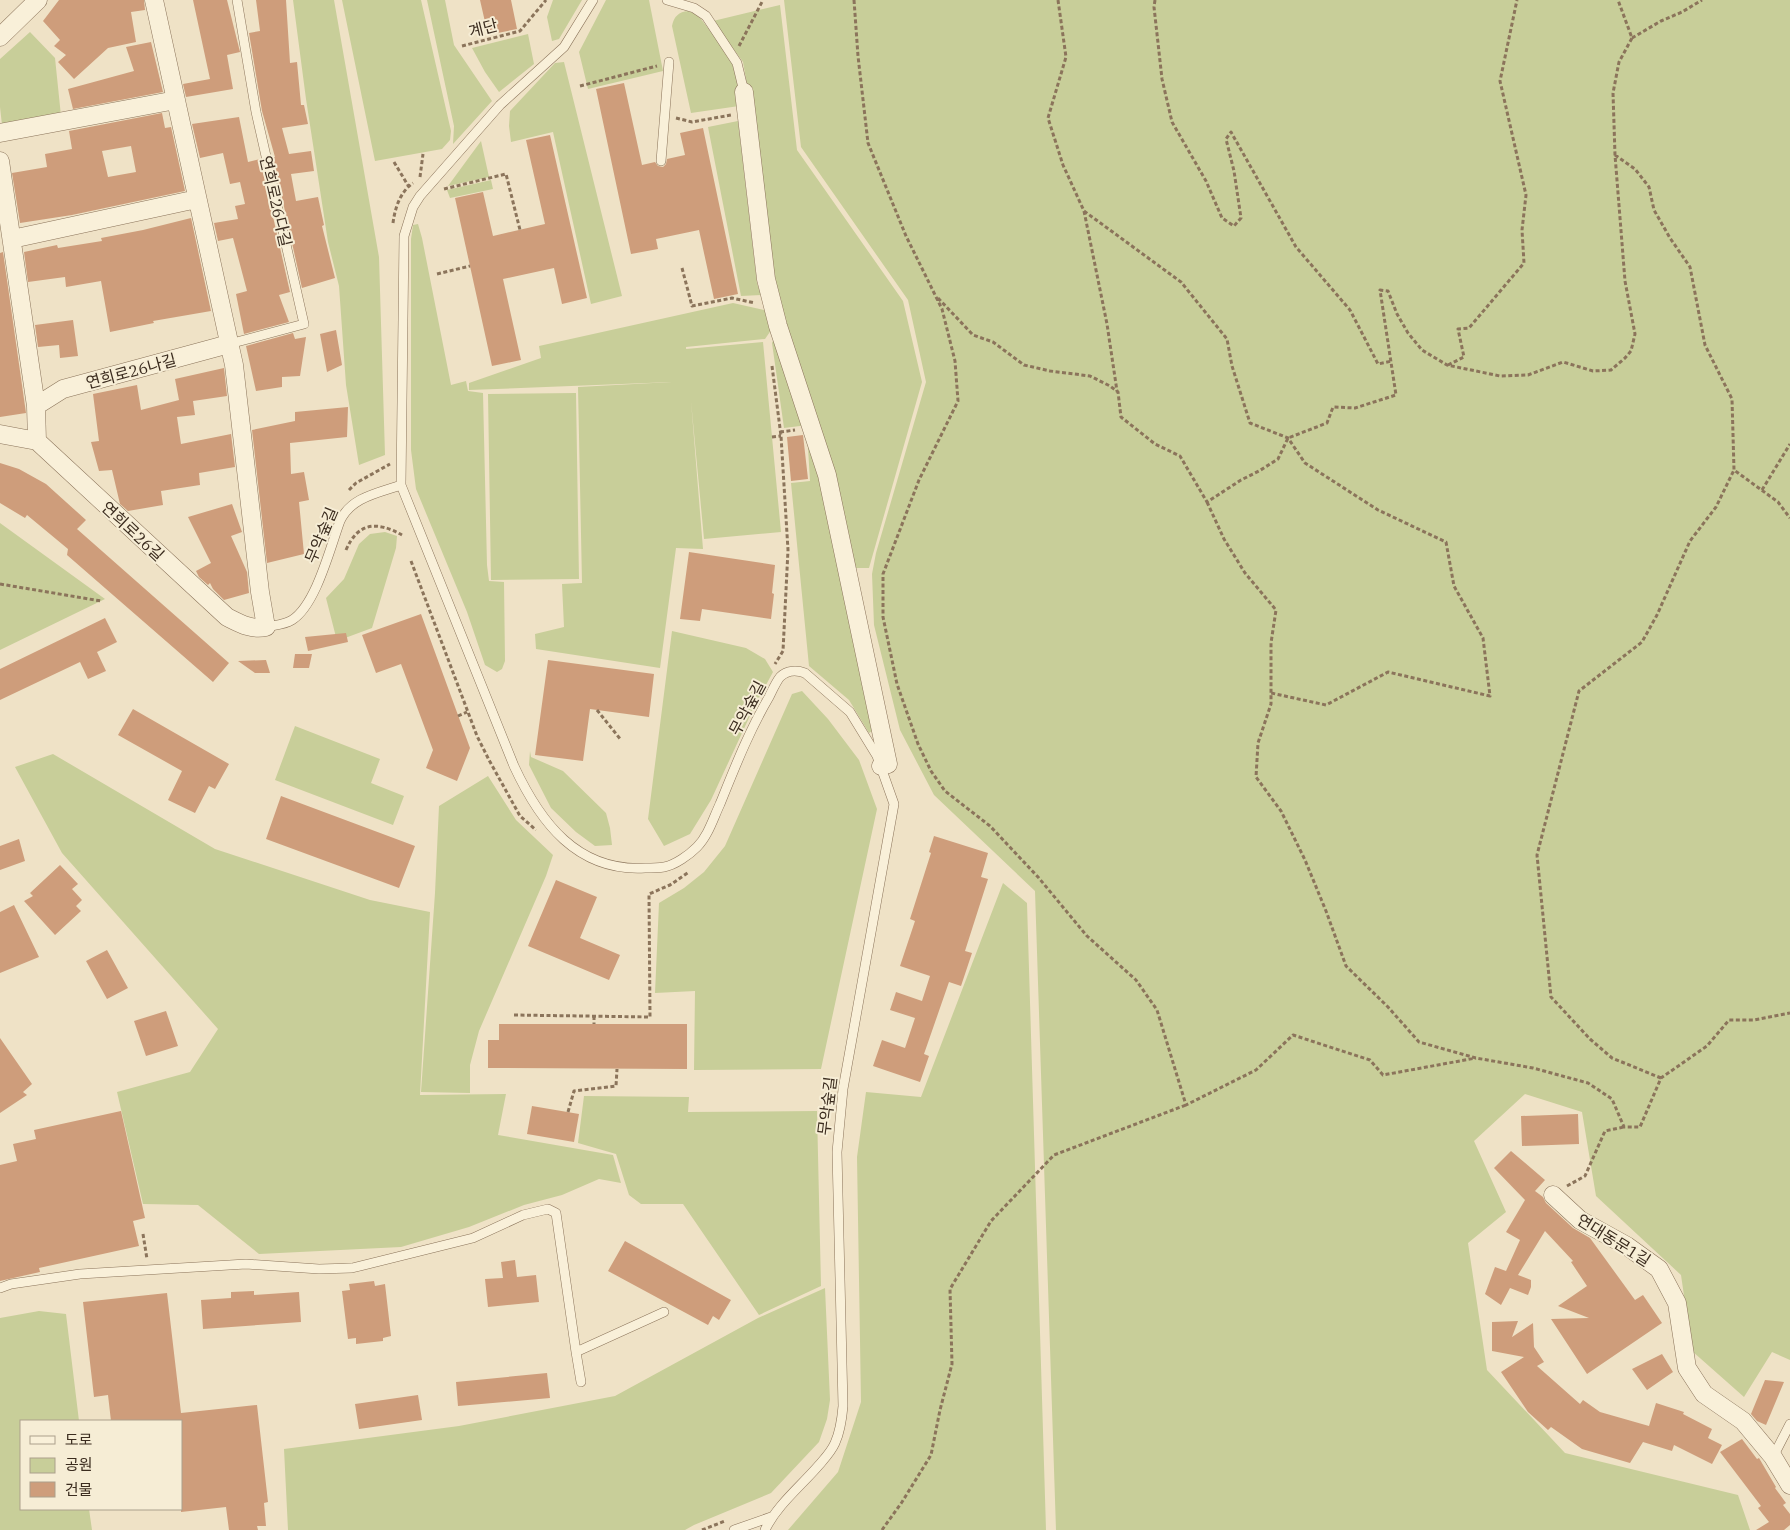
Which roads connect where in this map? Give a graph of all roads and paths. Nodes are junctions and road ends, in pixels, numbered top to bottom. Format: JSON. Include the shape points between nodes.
{"nodes":[{"id":1,"x":38,"y":0,"type":"edge"},
{"id":2,"x":154,"y":0,"type":"edge"},
{"id":3,"x":237,"y":0,"type":"edge"},
{"id":4,"x":546,"y":0,"type":"edge"},
{"id":5,"x":593,"y":0,"type":"edge"},
{"id":6,"x":667,"y":0,"type":"edge"},
{"id":7,"x":763,"y":0,"type":"edge"},
{"id":8,"x":854,"y":0,"type":"edge"},
{"id":9,"x":1058,"y":0,"type":"edge"},
{"id":10,"x":1155,"y":0,"type":"edge"},
{"id":11,"x":1517,"y":0,"type":"edge"},
{"id":12,"x":1618,"y":0,"type":"edge"},
{"id":13,"x":1702,"y":0,"type":"edge"},
{"id":14,"x":0,"y":37,"type":"edge"},
{"id":15,"x":1632,"y":38,"type":"junction"},
{"id":16,"x":462,"y":46,"type":"dead end"},
{"id":17,"x":733,"y":57,"type":"junction"},
{"id":18,"x":669,"y":62,"type":"joint"},
{"id":19,"x":580,"y":86,"type":"dead end"},
{"id":20,"x":744,"y":92,"type":"joint"},
{"id":21,"x":176,"y":100,"type":"junction"},
{"id":22,"x":746,"y":112,"type":"junction"},
{"id":23,"x":692,"y":122,"type":"dead end"},
{"id":24,"x":0,"y":133,"type":"edge"},
{"id":25,"x":423,"y":154,"type":"dead end"},
{"id":26,"x":1615,"y":155,"type":"junction"},
{"id":27,"x":0,"y":161,"type":"edge"},
{"id":28,"x":661,"y":161,"type":"dead end"},
{"id":29,"x":394,"y":162,"type":"dead end"},
{"id":30,"x":447,"y":189,"type":"dead end"},
{"id":31,"x":197,"y":199,"type":"junction"},
{"id":32,"x":1084,"y":211,"type":"junction"},
{"id":33,"x":520,"y":230,"type":"dead end"},
{"id":34,"x":12,"y":239,"type":"junction"},
{"id":35,"x":470,"y":266,"type":"dead end"},
{"id":36,"x":682,"y":268,"type":"dead end"},
{"id":37,"x":437,"y":274,"type":"dead end"},
{"id":38,"x":935,"y":296,"type":"junction"},
{"id":39,"x":772,"y":307,"type":"junction"},
{"id":40,"x":229,"y":344,"type":"junction"},
{"id":41,"x":771,"y":360,"type":"dead end"},
{"id":42,"x":1392,"y":361,"type":"junction"},
{"id":43,"x":1447,"y":365,"type":"junction"},
{"id":44,"x":1118,"y":392,"type":"junction"},
{"id":45,"x":36,"y":406,"type":"junction"},
{"id":46,"x":0,"y":434,"type":"edge"},
{"id":47,"x":781,"y":436,"type":"junction"},
{"id":48,"x":772,"y":437,"type":"dead end"},
{"id":49,"x":1288,"y":438,"type":"junction"},
{"id":50,"x":37,"y":442,"type":"junction"},
{"id":51,"x":1790,"y":444,"type":"edge"},
{"id":52,"x":1734,"y":470,"type":"junction"},
{"id":53,"x":401,"y":485,"type":"junction"},
{"id":54,"x":1762,"y":490,"type":"junction"},
{"id":55,"x":1207,"y":502,"type":"junction"},
{"id":56,"x":1790,"y":518,"type":"edge"},
{"id":57,"x":402,"y":535,"type":"dead end"},
{"id":58,"x":343,"y":556,"type":"dead end"},
{"id":59,"x":411,"y":562,"type":"dead end"},
{"id":60,"x":0,"y":584,"type":"edge"},
{"id":61,"x":102,"y":601,"type":"dead end"},
{"id":62,"x":266,"y":627,"type":"junction"},
{"id":63,"x":775,"y":664,"type":"dead end"},
{"id":64,"x":1271,"y":694,"type":"junction"},
{"id":65,"x":596,"y":710,"type":"dead end"},
{"id":66,"x":467,"y":712,"type":"junction"},
{"id":67,"x":458,"y":716,"type":"dead end"},
{"id":68,"x":477,"y":736,"type":"dead end"},
{"id":69,"x":621,"y":740,"type":"dead end"},
{"id":70,"x":881,"y":766,"type":"junction"},
{"id":71,"x":649,"y":894,"type":"dead end"},
{"id":72,"x":1790,"y":1013,"type":"edge"},
{"id":73,"x":514,"y":1015,"type":"dead end"},
{"id":74,"x":594,"y":1016,"type":"junction"},
{"id":75,"x":594,"y":1024,"type":"dead end"},
{"id":76,"x":1476,"y":1058,"type":"junction"},
{"id":77,"x":617,"y":1069,"type":"dead end"},
{"id":78,"x":1661,"y":1078,"type":"junction"},
{"id":79,"x":1186,"y":1104,"type":"junction"},
{"id":80,"x":568,"y":1112,"type":"dead end"},
{"id":81,"x":1624,"y":1127,"type":"junction"},
{"id":82,"x":1553,"y":1194,"type":"joint"},
{"id":83,"x":143,"y":1234,"type":"dead end"},
{"id":84,"x":148,"y":1269,"type":"junction"},
{"id":85,"x":0,"y":1288,"type":"edge"},
{"id":86,"x":664,"y":1312,"type":"dead end"},
{"id":87,"x":576,"y":1352,"type":"junction"},
{"id":88,"x":581,"y":1382,"type":"dead end"},
{"id":89,"x":1790,"y":1424,"type":"edge"},
{"id":90,"x":1773,"y":1457,"type":"junction"},
{"id":91,"x":1790,"y":1486,"type":"edge"},
{"id":92,"x":771,"y":1517,"type":"junction"},
{"id":93,"x":734,"y":1530,"type":"edge"},
{"id":94,"x":765,"y":1530,"type":"edge"},
{"id":95,"x":882,"y":1530,"type":"edge"}],
"edges":[{"from":1,"to":14,"type":"street"},
{"from":2,"to":21,"type":"street"},
{"from":3,"to":40,"type":"lane","name":"연희로26다길","via":[[256,112],[304,324]]},
{"from":4,"to":16,"type":"path","name":"계단","via":[[520,31]]},
{"from":5,"to":53,"type":"lane","via":[[564,47],[500,105],[413,207],[404,236]]},
{"from":6,"to":17,"type":"lane","via":[[694,8],[706,16]]},
{"from":7,"to":17,"type":"path"},
{"from":8,"to":38,"type":"path","via":[[868,143]]},
{"from":9,"to":32,"type":"path","via":[[1066,57],[1048,118],[1063,165]]},
{"from":10,"to":42,"type":"path","via":[[1162,79],[1172,122],[1206,181],[1222,218],[1234,226],[1241,218],[1226,139],[1231,132],[1296,247],[1350,310],[1378,364]]},
{"from":11,"to":43,"type":"path","via":[[1500,81],[1526,195],[1522,230],[1524,263],[1469,328],[1458,329],[1464,357]]},
{"from":12,"to":15,"type":"path"},
{"from":13,"to":15,"type":"path"},
{"from":15,"to":26,"type":"path","via":[[1619,62],[1613,93]]},
{"from":17,"to":20,"type":"lane"},
{"from":18,"to":19,"type":"path"},
{"from":18,"to":28,"type":"lane"},
{"from":20,"to":22,"type":"street"},
{"from":21,"to":24,"type":"street"},
{"from":21,"to":31,"type":"street"},
{"from":22,"to":23,"type":"path"},
{"from":22,"to":39,"type":"street"},
{"from":25,"to":29,"type":"path","via":[[420,178],[408,186]]},
{"from":26,"to":43,"type":"path","via":[[1625,281],[1635,334],[1625,358],[1611,370],[1593,371],[1563,362],[1528,375],[1500,376]]},
{"from":26,"to":52,"type":"path","via":[[1635,169],[1649,187],[1654,210],[1690,267],[1705,345],[1732,399]]},
{"from":27,"to":34,"type":"street"},
{"from":30,"to":33,"type":"path","via":[[506,174]]},
{"from":31,"to":34,"type":"street"},
{"from":31,"to":40,"type":"street"},
{"from":32,"to":44,"type":"path"},
{"from":32,"to":49,"type":"path","via":[[1181,282],[1227,339],[1250,423]]},
{"from":34,"to":45,"type":"street"},
{"from":35,"to":37,"type":"path"},
{"from":36,"to":39,"type":"path","via":[[692,306],[732,298]]},
{"from":38,"to":44,"type":"path","via":[[973,335],[993,342],[1024,365],[1090,376]]},
{"from":38,"to":79,"type":"path","via":[[942,310],[955,361],[958,401],[919,480],[883,574],[883,616],[897,684],[918,744],[945,791],[990,826],[1087,936],[1136,980],[1157,1010]]},
{"from":39,"to":70,"type":"street","via":[[827,475],[888,764]]},
{"from":40,"to":45,"type":"street","name":"연희로26나길","via":[[64,389]]},
{"from":40,"to":62,"type":"street"},
{"from":41,"to":47,"type":"path"},
{"from":42,"to":43,"type":"path","via":[[1380,290],[1388,291],[1397,314],[1422,350]]},
{"from":42,"to":49,"type":"path","via":[[1396,394],[1355,408],[1333,407],[1326,423]]},
{"from":44,"to":55,"type":"path","via":[[1121,417],[1155,444],[1180,456]]},
{"from":45,"to":50,"type":"street"},
{"from":46,"to":50,"type":"street"},
{"from":47,"to":48,"type":"path"},
{"from":47,"to":63,"type":"path","via":[[788,550],[783,651]]},
{"from":49,"to":55,"type":"path","via":[[1278,459]]},
{"from":49,"to":64,"type":"path","via":[[1305,463],[1378,510],[1446,542],[1454,586],[1483,638],[1490,696],[1388,672],[1326,704]]},
{"from":50,"to":62,"type":"street","name":"연희로26길","via":[[227,617],[243,626]]},
{"from":51,"to":54,"type":"path"},
{"from":52,"to":54,"type":"path"},
{"from":52,"to":78,"type":"path","via":[[1716,507],[1690,540],[1642,642],[1579,690],[1537,855],[1551,997],[1612,1058]]},
{"from":53,"to":62,"type":"lane","name":"무악숲길","via":[[347,508],[310,600],[292,620]]},
{"from":53,"to":70,"type":"lane","name":"무악숲길","via":[[526,792],[561,838],[584,855],[616,867],[666,867],[697,847],[710,828],[752,725],[780,677],[789,672],[805,673],[850,712]]},
{"from":54,"to":56,"type":"path","via":[[1778,502]]},
{"from":55,"to":64,"type":"path","via":[[1245,573],[1276,610],[1271,643]]},
{"from":57,"to":58,"type":"path","via":[[390,528],[368,527],[352,537]]},
{"from":59,"to":66,"type":"path"},
{"from":60,"to":61,"type":"path"},
{"from":64,"to":76,"type":"path","via":[[1271,704],[1258,743],[1256,777],[1281,811],[1305,860],[1346,966],[1419,1042]]},
{"from":65,"to":69,"type":"path"},
{"from":66,"to":67,"type":"path"},
{"from":66,"to":68,"type":"path"},
{"from":70,"to":92,"type":"lane","name":"무악숲길","via":[[894,804],[843,1089],[836,1152],[842,1418],[829,1453]]},
{"from":71,"to":74,"type":"path","via":[[650,1017]]},
{"from":72,"to":78,"type":"path","via":[[1754,1020],[1729,1020],[1707,1046]]},
{"from":73,"to":74,"type":"path"},
{"from":74,"to":75,"type":"path"},
{"from":76,"to":79,"type":"path","via":[[1383,1075],[1370,1060],[1293,1035],[1256,1070]]},
{"from":76,"to":81,"type":"path","via":[[1533,1068],[1588,1083],[1612,1099]]},
{"from":77,"to":80,"type":"path","via":[[616,1086],[574,1091]]},
{"from":78,"to":81,"type":"path","via":[[1640,1127]]},
{"from":79,"to":95,"type":"path","via":[[1054,1155],[990,1221],[950,1289],[952,1364],[931,1455]]},
{"from":81,"to":82,"type":"path","via":[[1605,1131],[1585,1176]]},
{"from":82,"to":90,"type":"street","name":"연대동문1길","via":[[1580,1220],[1627,1246],[1659,1269],[1677,1303],[1687,1368],[1704,1394],[1742,1421]]},
{"from":83,"to":84,"type":"path"},
{"from":84,"to":85,"type":"lane","via":[[80,1274]]},
{"from":84,"to":87,"type":"lane","via":[[246,1264],[352,1268],[473,1238],[523,1215],[548,1209],[556,1213]]},
{"from":86,"to":87,"type":"lane"},
{"from":87,"to":88,"type":"lane"},
{"from":89,"to":90,"type":"lane"},
{"from":90,"to":91,"type":"street","name":"연대동문1길"},
{"from":92,"to":93,"type":"lane"},
{"from":92,"to":94,"type":"lane","name":"무악숲길"}]}
